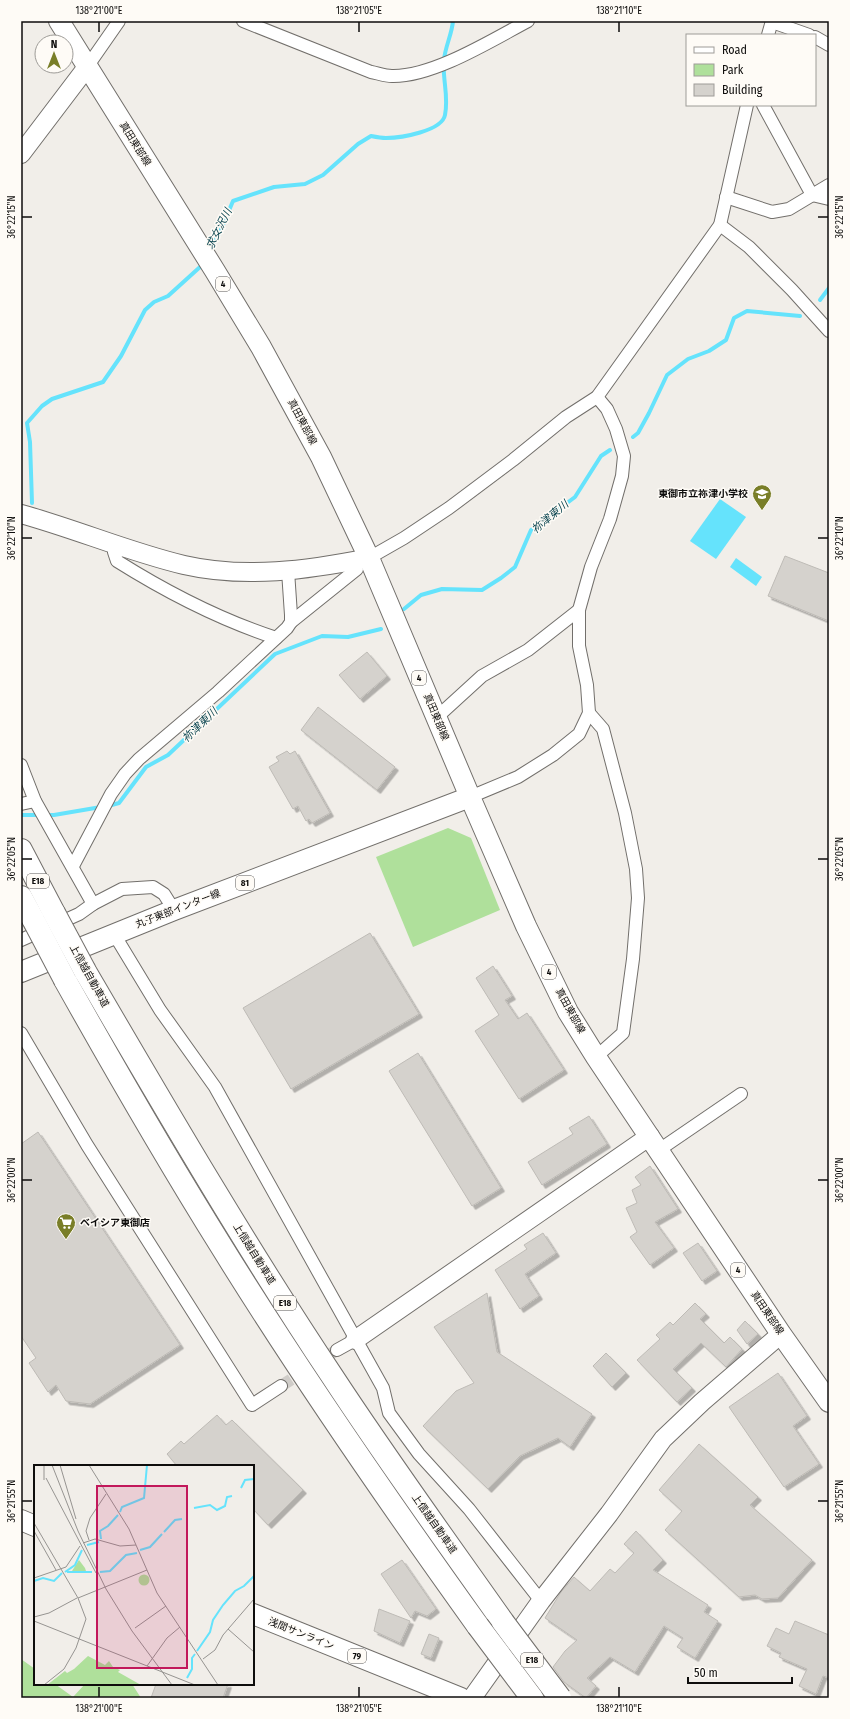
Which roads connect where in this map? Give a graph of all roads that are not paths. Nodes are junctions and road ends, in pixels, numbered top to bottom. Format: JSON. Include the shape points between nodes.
{"nodes":[{"id":1,"x":59,"y":21,"type":"edge"},
{"id":2,"x":118,"y":21,"type":"edge"},
{"id":3,"x":243,"y":21,"type":"edge"},
{"id":4,"x":528,"y":21,"type":"edge"},
{"id":5,"x":772,"y":21,"type":"edge"},
{"id":6,"x":768,"y":34,"type":"edge"},
{"id":7,"x":806,"y":34,"type":"edge"},
{"id":8,"x":816,"y":38,"type":"edge"},
{"id":9,"x":829,"y":45,"type":"edge"},
{"id":10,"x":87,"y":67,"type":"junction"},
{"id":11,"x":748,"y":106,"type":"edge"},
{"id":12,"x":764,"y":106,"type":"edge"},
{"id":13,"x":21,"y":154,"type":"edge"},
{"id":14,"x":829,"y":185,"type":"edge"},
{"id":15,"x":812,"y":195,"type":"junction"},
{"id":16,"x":726,"y":197,"type":"junction"},
{"id":17,"x":829,"y":199,"type":"edge"},
{"id":18,"x":720,"y":225,"type":"junction"},
{"id":19,"x":829,"y":331,"type":"edge"},
{"id":20,"x":597,"y":397,"type":"junction"},
{"id":21,"x":21,"y":514,"type":"edge"},
{"id":22,"x":117,"y":545,"type":"junction"},
{"id":23,"x":363,"y":564,"type":"junction"},
{"id":24,"x":288,"y":571,"type":"junction"},
{"id":25,"x":579,"y":610,"type":"junction"},
{"id":26,"x":291,"y":622,"type":"junction"},
{"id":27,"x":276,"y":638,"type":"junction"},
{"id":28,"x":589,"y":713,"type":"junction"},
{"id":29,"x":436,"y":718,"type":"junction"},
{"id":30,"x":21,"y":765,"type":"edge"},
{"id":31,"x":470,"y":797,"type":"junction"},
{"id":32,"x":21,"y":804,"type":"edge"},
{"id":33,"x":37,"y":805,"type":"junction"},
{"id":34,"x":21,"y":850,"type":"edge"},
{"id":35,"x":73,"y":866,"type":"junction"},
{"id":36,"x":21,"y":897,"type":"edge"},
{"id":37,"x":93,"y":904,"type":"junction"},
{"id":38,"x":174,"y":910,"type":"junction"},
{"id":39,"x":114,"y":934,"type":"junction"},
{"id":40,"x":21,"y":940,"type":"edge"},
{"id":41,"x":21,"y":972,"type":"edge"},
{"id":42,"x":21,"y":1033,"type":"edge"},
{"id":43,"x":596,"y":1057,"type":"junction"},
{"id":44,"x":741,"y":1094,"type":"dead end"},
{"id":45,"x":654,"y":1143,"type":"junction"},
{"id":46,"x":781,"y":1334,"type":"junction"},
{"id":47,"x":355,"y":1340,"type":"junction"},
{"id":48,"x":337,"y":1350,"type":"tunnel mouth"},
{"id":49,"x":281,"y":1386,"type":"tunnel mouth"},
{"id":50,"x":829,"y":1402,"type":"edge"},
{"id":51,"x":21,"y":1520,"type":"edge"},
{"id":52,"x":34,"y":1526,"type":"edge"},
{"id":53,"x":541,"y":1601,"type":"junction"},
{"id":54,"x":254,"y":1614,"type":"edge"},
{"id":55,"x":461,"y":1698,"type":"edge"},
{"id":56,"x":472,"y":1698,"type":"edge"},
{"id":57,"x":532,"y":1698,"type":"edge"},
{"id":58,"x":560,"y":1698,"type":"edge"}],
"edges":[{"from":1,"to":10,"type":"main road","name":"真田東部線","number":"4"},
{"from":2,"to":10,"type":"street"},
{"from":3,"to":4,"type":"street","via":[[371,72],[392,76],[422,72],[459,57]]},
{"from":5,"to":6,"type":"street"},
{"from":5,"to":7,"type":"street"},
{"from":8,"to":9,"type":"street"},
{"from":10,"to":13,"type":"street"},
{"from":10,"to":23,"type":"main road","name":"真田東部線","number":"4","via":[[260,347],[321,457]]},
{"from":11,"to":16,"type":"street"},
{"from":12,"to":15,"type":"street"},
{"from":14,"to":15,"type":"street"},
{"from":15,"to":16,"type":"street","via":[[789,208],[772,212]]},
{"from":15,"to":17,"type":"street"},
{"from":16,"to":18,"type":"street"},
{"from":18,"to":19,"type":"street","via":[[749,247]]},
{"from":18,"to":20,"type":"street"},
{"from":20,"to":23,"type":"street","via":[[566,417],[449,508]]},
{"from":20,"to":25,"type":"street","via":[[616,429],[624,456],[622,476],[610,519],[591,567]]},
{"from":21,"to":22,"type":"street"},
{"from":22,"to":24,"type":"street","via":[[185,565],[216,570]]},
{"from":22,"to":27,"type":"street","via":[[114,552],[117,561],[172,594],[231,622]]},
{"from":23,"to":24,"type":"street"},
{"from":23,"to":26,"type":"street"},
{"from":23,"to":29,"type":"main road","name":"真田東部線","number":"4"},
{"from":24,"to":26,"type":"street"},
{"from":25,"to":28,"type":"street","via":[[579,646],[587,685]]},
{"from":25,"to":29,"type":"street","via":[[528,650],[482,676]]},
{"from":26,"to":27,"type":"street"},
{"from":27,"to":35,"type":"street","via":[[125,774],[108,799]]},
{"from":28,"to":31,"type":"street","via":[[579,734],[553,755],[518,777]]},
{"from":28,"to":43,"type":"street","via":[[603,729],[625,813],[636,869],[638,898],[623,1034]]},
{"from":29,"to":31,"type":"main road","name":"真田東部線","number":"4"},
{"from":30,"to":33,"type":"street"},
{"from":31,"to":38,"type":"main road","name":"丸子東部インター線","number":"81"},
{"from":31,"to":43,"type":"main road","name":"真田東部線","number":"4","via":[[533,940],[568,1012]]},
{"from":32,"to":33,"type":"street"},
{"from":33,"to":35,"type":"street"},
{"from":34,"to":58,"type":"highway","name":"上信越自動車道","number":"E18","bridge":true,"via":[[85,971],[163,1105],[332,1376],[503,1622]]},
{"from":35,"to":37,"type":"street"},
{"from":36,"to":57,"type":"highway","number":"E18","bridge":true,"via":[[140,1113],[224,1250],[395,1510]]},
{"from":37,"to":38,"type":"street","via":[[122,889],[153,887],[164,894]]},
{"from":37,"to":40,"type":"street","via":[[79,914]]},
{"from":38,"to":39,"type":"main road","name":"丸子東部インター線","number":"81"},
{"from":39,"to":41,"type":"main road","name":"丸子東部インター線","number":"81"},
{"from":39,"to":47,"type":"street","via":[[160,1010],[214,1087]]},
{"from":42,"to":49,"type":"street","via":[[87,1145],[252,1405]]},
{"from":43,"to":45,"type":"main road","name":"真田東部線","number":"4"},
{"from":44,"to":45,"type":"street"},
{"from":45,"to":46,"type":"main road","name":"真田東部線","number":"4"},
{"from":45,"to":47,"type":"street"},
{"from":46,"to":50,"type":"main road","name":"真田東部線","number":"4"},
{"from":46,"to":53,"type":"street","via":[[663,1439]]},
{"from":47,"to":48,"type":"street"},
{"from":47,"to":53,"type":"street","via":[[383,1388],[389,1413],[419,1454],[469,1509]]},
{"from":51,"to":52,"type":"main road"},
{"from":53,"to":56,"type":"street"},
{"from":54,"to":55,"type":"main road","name":"浅間サンライン","number":"79"}]}
